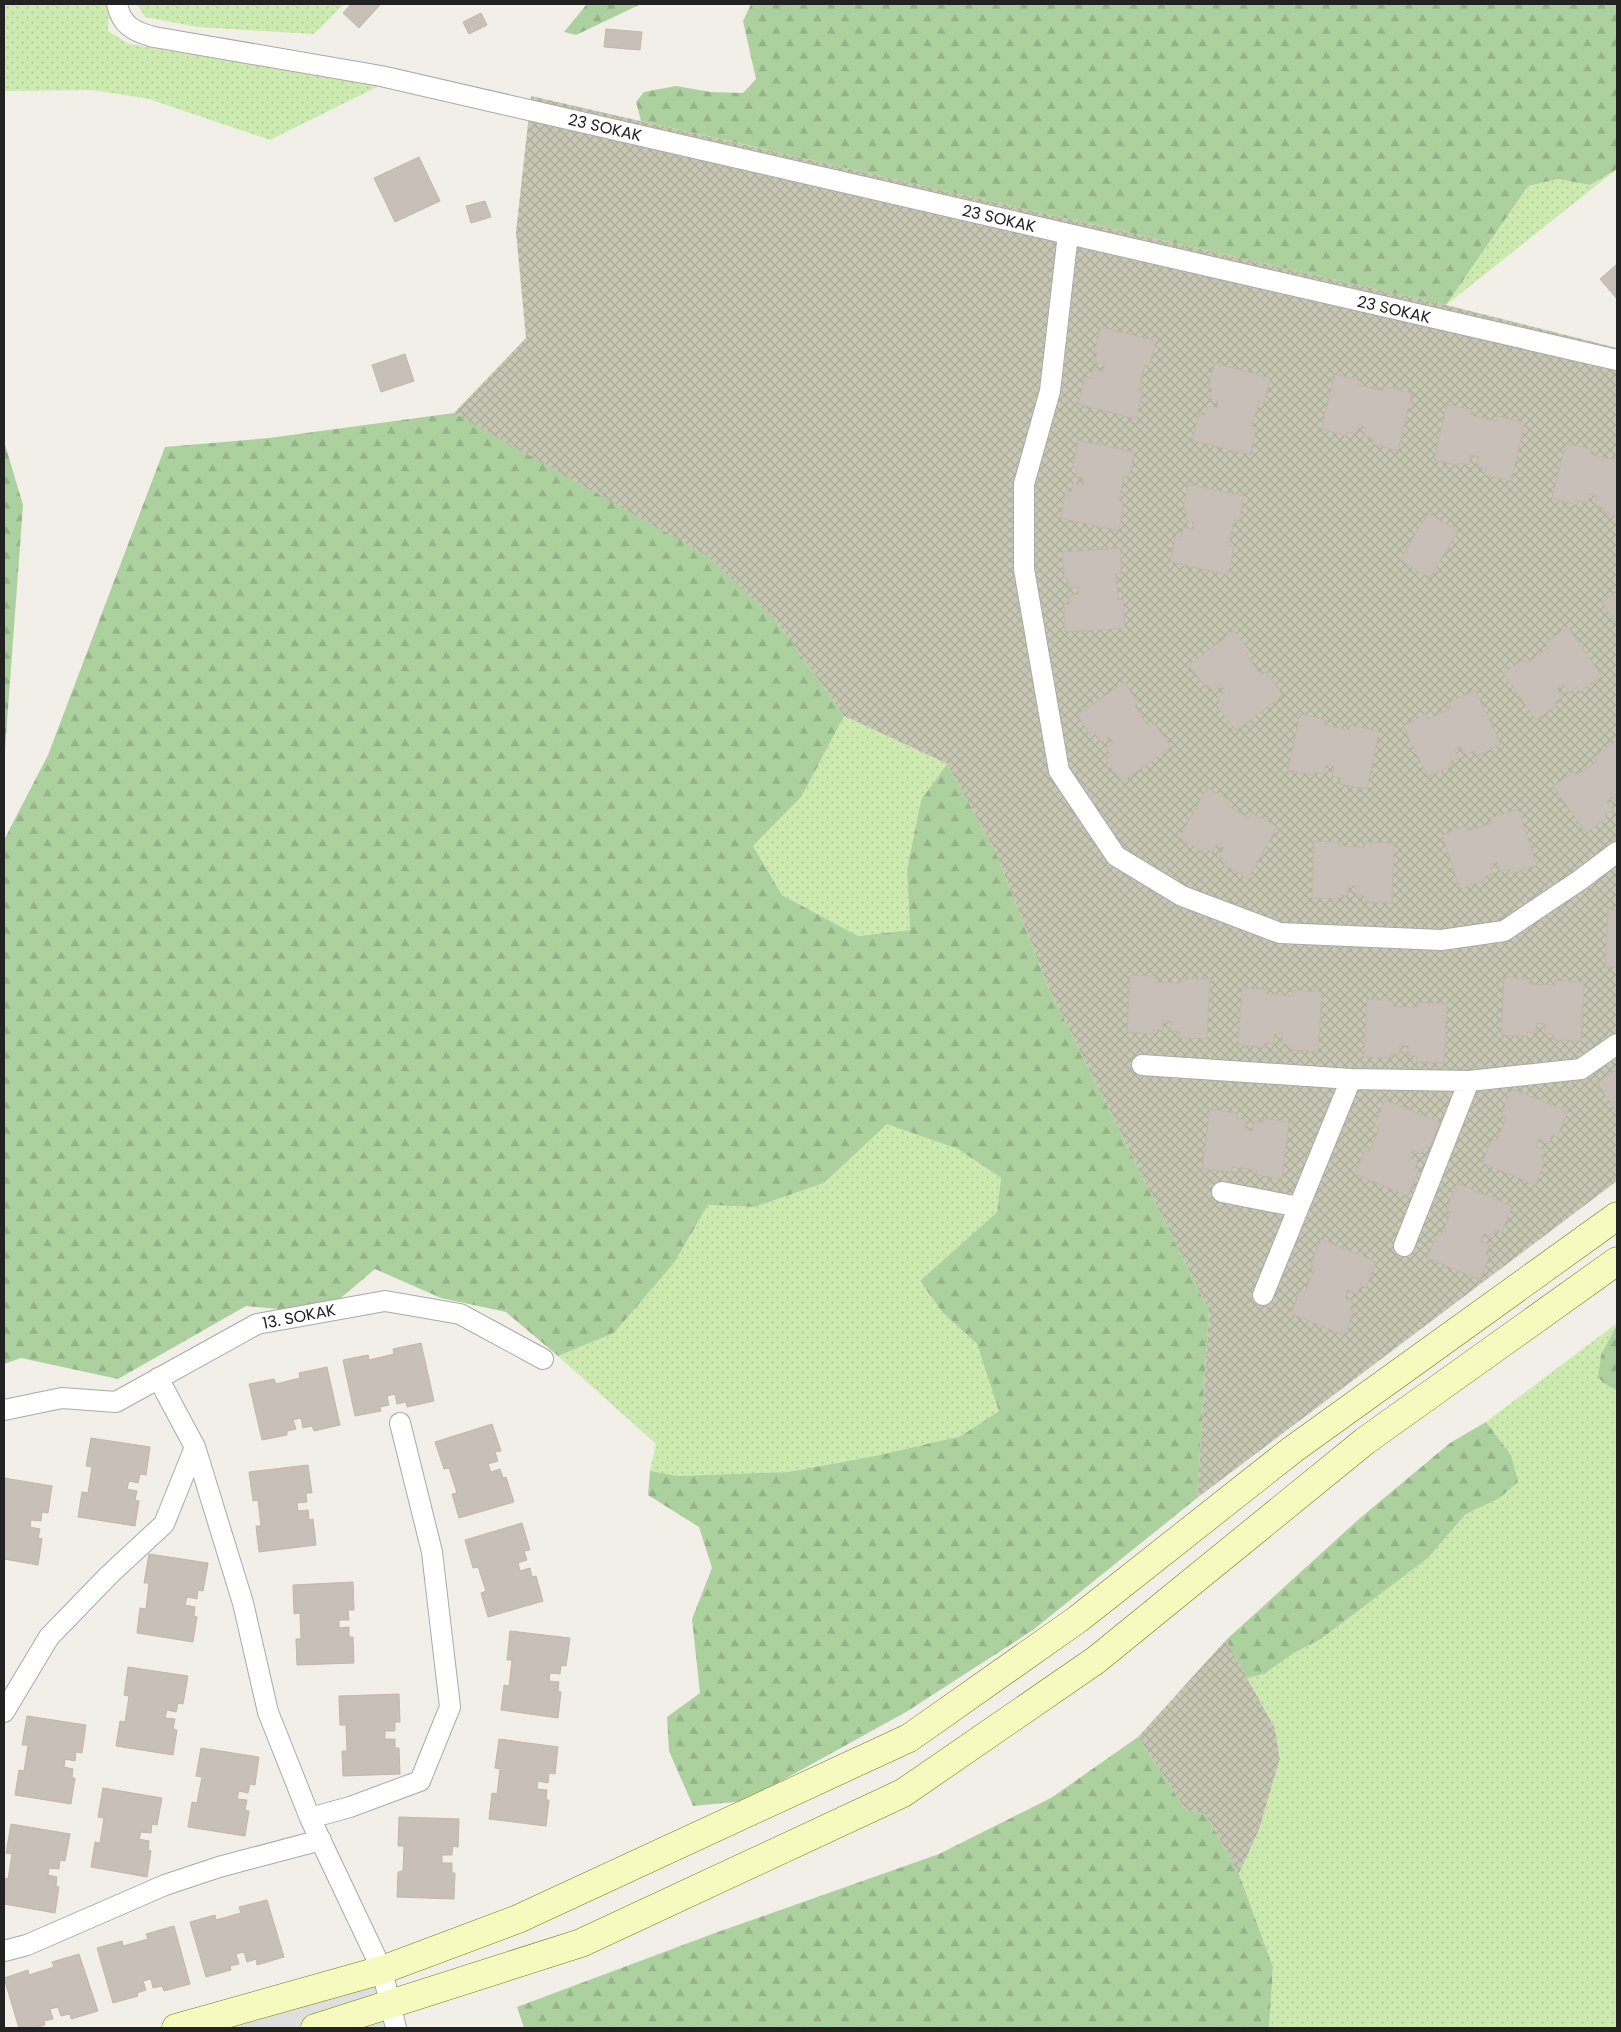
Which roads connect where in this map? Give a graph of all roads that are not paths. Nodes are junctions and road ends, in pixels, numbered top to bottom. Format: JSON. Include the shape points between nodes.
{"nodes":[{"id":1,"x":117,"y":4,"type":"edge"},
{"id":2,"x":1068,"y":234,"type":"junction"},
{"id":3,"x":1617,"y":360,"type":"edge"},
{"id":4,"x":1617,"y":852,"type":"edge"},
{"id":5,"x":1617,"y":1044,"type":"edge"},
{"id":6,"x":1142,"y":1065,"type":"dead end"},
{"id":7,"x":1351,"y":1079,"type":"junction"},
{"id":8,"x":1470,"y":1081,"type":"junction"},
{"id":9,"x":1222,"y":1192,"type":"dead end"},
{"id":10,"x":1299,"y":1207,"type":"junction"},
{"id":11,"x":1617,"y":1216,"type":"edge"},
{"id":12,"x":1404,"y":1246,"type":"dead end"},
{"id":13,"x":1617,"y":1261,"type":"edge"},
{"id":14,"x":1263,"y":1295,"type":"dead end"},
{"id":15,"x":543,"y":1359,"type":"dead end"},
{"id":16,"x":158,"y":1378,"type":"junction"},
{"id":17,"x":4,"y":1410,"type":"edge"},
{"id":18,"x":400,"y":1423,"type":"dead end"},
{"id":19,"x":195,"y":1447,"type":"junction"},
{"id":20,"x":4,"y":1712,"type":"edge"},
{"id":21,"x":310,"y":1818,"type":"junction"},
{"id":22,"x":321,"y":1840,"type":"junction"},
{"id":23,"x":4,"y":1951,"type":"edge"},
{"id":24,"x":382,"y":1970,"type":"junction"},
{"id":25,"x":394,"y":2016,"type":"edge"},
{"id":26,"x":176,"y":2028,"type":"edge"},
{"id":27,"x":315,"y":2028,"type":"edge"}],
"edges":[{"from":1,"to":2,"type":"street","name":"23 SOKAK","via":[[127,26],[154,37],[381,76]]},
{"from":2,"to":3,"type":"street","name":"23 SOKAK"},
{"from":2,"to":4,"type":"street","via":[[1050,391],[1024,484],[1024,569],[1059,771],[1116,856],[1182,896],[1280,933],[1441,940],[1504,931]]},
{"from":5,"to":8,"type":"street","via":[[1581,1069]]},
{"from":6,"to":7,"type":"street"},
{"from":7,"to":8,"type":"street"},
{"from":7,"to":10,"type":"street"},
{"from":8,"to":12,"type":"street"},
{"from":9,"to":10,"type":"street"},
{"from":10,"to":14,"type":"street"},
{"from":11,"to":24,"type":"street","via":[[1292,1450],[1078,1619],[909,1738],[518,1919]]},
{"from":13,"to":25,"type":"street","via":[[1365,1441],[1096,1660],[903,1793],[581,1943]]},
{"from":15,"to":16,"type":"street","name":"13. SOKAK","via":[[460,1314],[385,1301],[257,1324]]},
{"from":16,"to":17,"type":"street","name":"13. SOKAK","via":[[116,1402],[62,1398]]},
{"from":16,"to":19,"type":"street"},
{"from":18,"to":21,"type":"street","via":[[432,1552],[450,1707],[420,1781]]},
{"from":19,"to":20,"type":"street","via":[[164,1524],[49,1637]]},
{"from":19,"to":21,"type":"street","via":[[243,1603],[268,1712]]},
{"from":21,"to":22,"type":"street"},
{"from":22,"to":23,"type":"street","via":[[165,1885],[27,1945]]},
{"from":22,"to":24,"type":"street"},
{"from":24,"to":25,"type":"street"},
{"from":24,"to":26,"type":"street"},
{"from":25,"to":27,"type":"street"}]}
